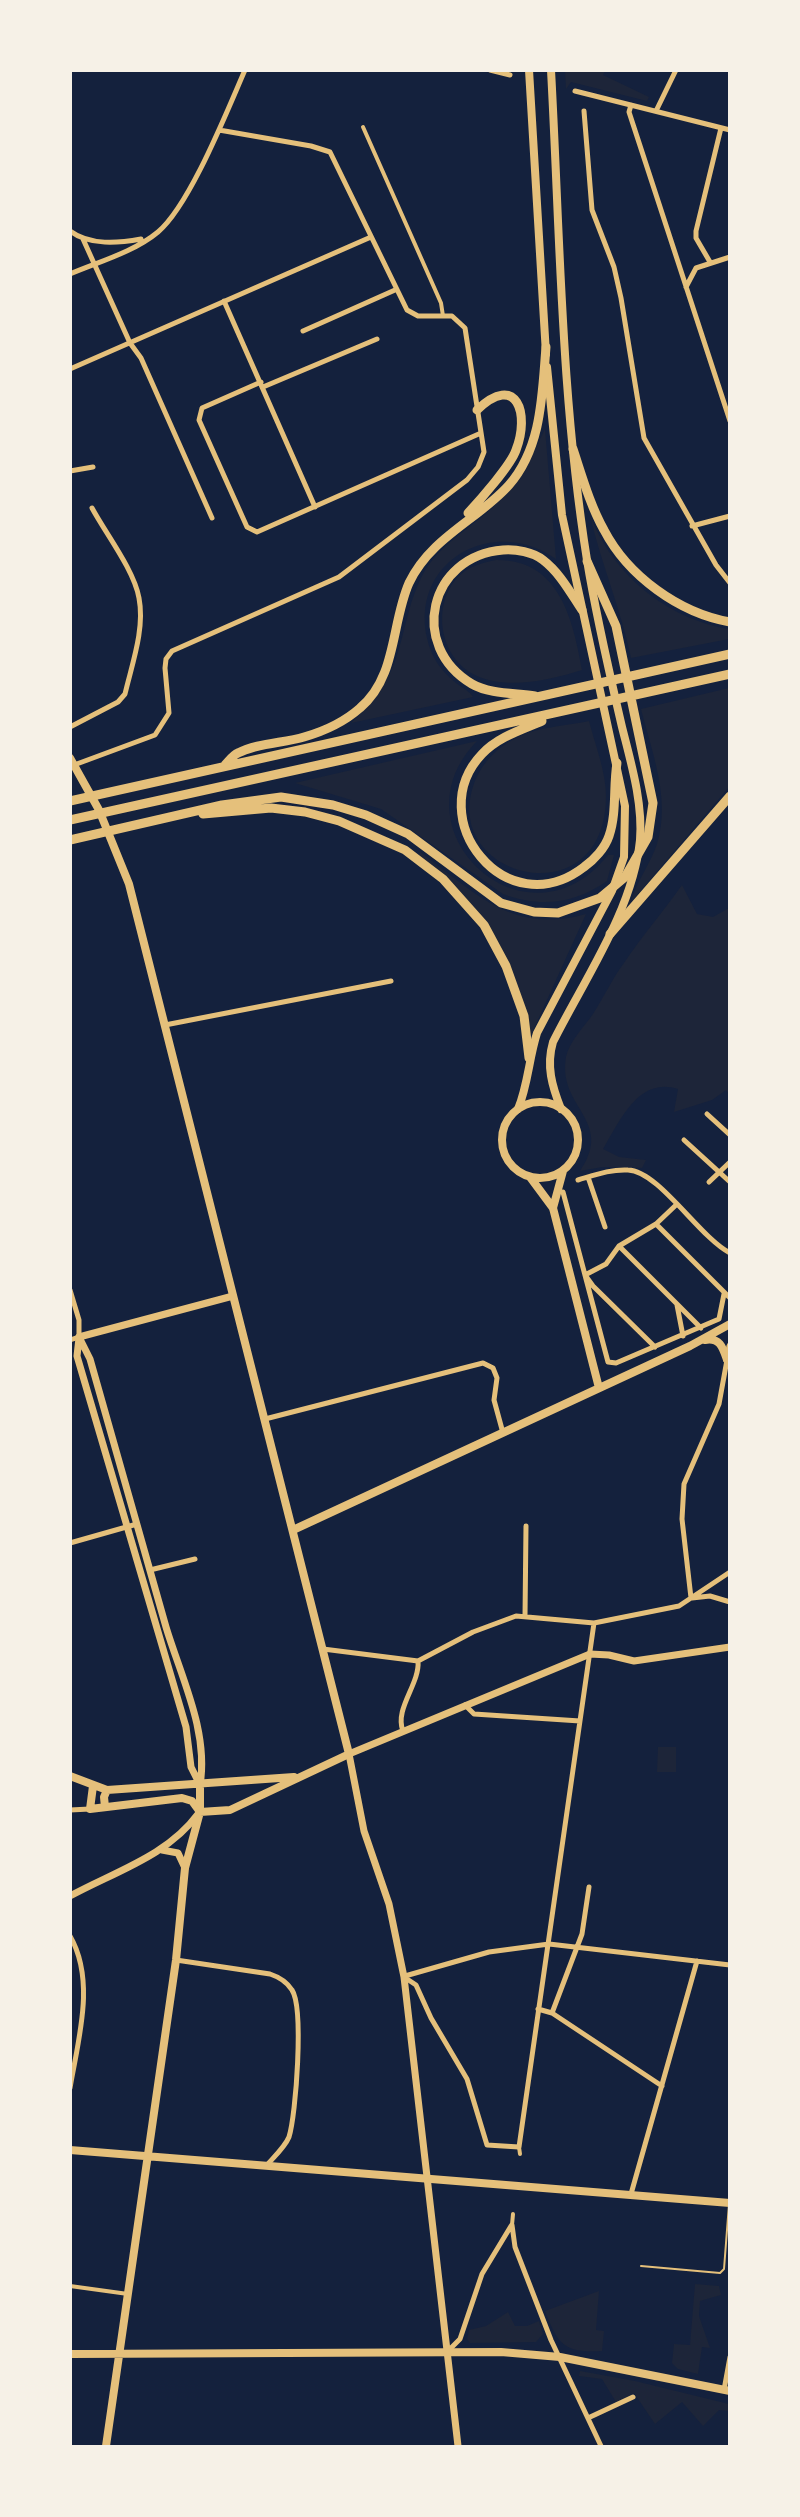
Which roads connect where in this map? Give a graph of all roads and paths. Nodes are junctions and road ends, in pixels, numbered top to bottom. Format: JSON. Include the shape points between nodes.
{"nodes":[{"id":1,"x":245,"y":70,"type":"edge"},
{"id":2,"x":490,"y":70,"type":"edge"},
{"id":3,"x":529,"y":70,"type":"edge"},
{"id":4,"x":551,"y":70,"type":"edge"},
{"id":5,"x":675,"y":70,"type":"edge"},
{"id":6,"x":510,"y":75,"type":"dead end"},
{"id":7,"x":575,"y":91,"type":"dead end"},
{"id":8,"x":631,"y":105,"type":"junction"},
{"id":9,"x":584,"y":111,"type":"dead end"},
{"id":10,"x":656,"y":111,"type":"junction"},
{"id":11,"x":363,"y":127,"type":"dead end"},
{"id":12,"x":722,"y":128,"type":"junction"},
{"id":13,"x":219,"y":130,"type":"junction"},
{"id":14,"x":729,"y":130,"type":"edge"},
{"id":15,"x":70,"y":231,"type":"edge"},
{"id":16,"x":371,"y":237,"type":"junction"},
{"id":17,"x":83,"y":239,"type":"junction"},
{"id":18,"x":146,"y":239,"type":"junction"},
{"id":19,"x":729,"y":257,"type":"edge"},
{"id":20,"x":710,"y":262,"type":"junction"},
{"id":21,"x":95,"y":264,"type":"junction"},
{"id":22,"x":70,"y":274,"type":"edge"},
{"id":23,"x":686,"y":287,"type":"junction"},
{"id":24,"x":395,"y":290,"type":"junction"},
{"id":25,"x":224,"y":301,"type":"junction"},
{"id":26,"x":444,"y":316,"type":"junction"},
{"id":27,"x":303,"y":330,"type":"dead end"},
{"id":28,"x":377,"y":339,"type":"dead end"},
{"id":29,"x":130,"y":343,"type":"junction"},
{"id":30,"x":546,"y":347,"type":"junction"},
{"id":31,"x":70,"y":369,"type":"edge"},
{"id":32,"x":262,"y":384,"type":"junction"},
{"id":33,"x":477,"y":410,"type":"junction"},
{"id":34,"x":729,"y":421,"type":"edge"},
{"id":35,"x":481,"y":433,"type":"junction"},
{"id":36,"x":573,"y":449,"type":"junction"},
{"id":37,"x":93,"y":466,"type":"dead end"},
{"id":38,"x":70,"y":471,"type":"edge"},
{"id":39,"x":315,"y":507,"type":"junction"},
{"id":40,"x":92,"y":508,"type":"dead end"},
{"id":41,"x":729,"y":516,"type":"edge"},
{"id":42,"x":212,"y":518,"type":"dead end"},
{"id":43,"x":461,"y":523,"type":"junction"},
{"id":44,"x":692,"y":526,"type":"junction"},
{"id":45,"x":587,"y":561,"type":"junction"},
{"id":46,"x":729,"y":583,"type":"edge"},
{"id":47,"x":582,"y":610,"type":"junction"},
{"id":48,"x":729,"y":622,"type":"edge"},
{"id":49,"x":729,"y":654,"type":"edge"},
{"id":50,"x":729,"y":674,"type":"edge"},
{"id":51,"x":540,"y":696,"type":"junction"},
{"id":52,"x":560,"y":712,"type":"junction"},
{"id":53,"x":70,"y":727,"type":"edge"},
{"id":54,"x":72,"y":762,"type":"edge"},
{"id":55,"x":616,"y":763,"type":"junction"},
{"id":56,"x":225,"y":765,"type":"junction"},
{"id":57,"x":729,"y":796,"type":"edge"},
{"id":58,"x":70,"y":801,"type":"edge"},
{"id":59,"x":174,"y":816,"type":"junction"},
{"id":60,"x":75,"y":819,"type":"edge"},
{"id":61,"x":70,"y":840,"type":"edge"},
{"id":62,"x":610,"y":934,"type":"junction"},
{"id":63,"x":391,"y":981,"type":"dead end"},
{"id":64,"x":165,"y":1025,"type":"junction"},
{"id":65,"x":529,"y":1058,"type":"junction"},
{"id":66,"x":561,"y":1108,"type":"junction"},
{"id":67,"x":518,"y":1109,"type":"junction"},
{"id":68,"x":707,"y":1114,"type":"dead end"},
{"id":69,"x":729,"y":1135,"type":"edge"},
{"id":70,"x":684,"y":1140,"type":"dead end"},
{"id":71,"x":729,"y":1162,"type":"edge"},
{"id":72,"x":563,"y":1170,"type":"junction"},
{"id":73,"x":719,"y":1172,"type":"junction"},
{"id":74,"x":530,"y":1177,"type":"junction"},
{"id":75,"x":588,"y":1177,"type":"junction"},
{"id":76,"x":579,"y":1180,"type":"dead end"},
{"id":77,"x":709,"y":1182,"type":"dead end"},
{"id":78,"x":729,"y":1182,"type":"edge"},
{"id":79,"x":563,"y":1192,"type":"dead end"},
{"id":80,"x":676,"y":1205,"type":"junction"},
{"id":81,"x":553,"y":1208,"type":"junction"},
{"id":82,"x":656,"y":1224,"type":"junction"},
{"id":83,"x":604,"y":1227,"type":"dead end"},
{"id":84,"x":619,"y":1246,"type":"junction"},
{"id":85,"x":729,"y":1253,"type":"edge"},
{"id":86,"x":585,"y":1275,"type":"junction"},
{"id":87,"x":70,"y":1290,"type":"edge"},
{"id":88,"x":233,"y":1296,"type":"junction"},
{"id":89,"x":727,"y":1296,"type":"edge"},
{"id":90,"x":676,"y":1304,"type":"junction"},
{"id":91,"x":729,"y":1324,"type":"edge"},
{"id":92,"x":701,"y":1329,"type":"junction"},
{"id":93,"x":683,"y":1336,"type":"junction"},
{"id":94,"x":79,"y":1337,"type":"junction"},
{"id":95,"x":70,"y":1340,"type":"edge"},
{"id":96,"x":700,"y":1341,"type":"junction"},
{"id":97,"x":729,"y":1346,"type":"edge"},
{"id":98,"x":655,"y":1347,"type":"junction"},
{"id":99,"x":727,"y":1360,"type":"junction"},
{"id":100,"x":598,"y":1388,"type":"junction"},
{"id":101,"x":265,"y":1419,"type":"junction"},
{"id":102,"x":503,"y":1433,"type":"junction"},
{"id":103,"x":137,"y":1524,"type":"junction"},
{"id":104,"x":526,"y":1526,"type":"dead end"},
{"id":105,"x":126,"y":1527,"type":"junction"},
{"id":106,"x":293,"y":1530,"type":"junction"},
{"id":107,"x":70,"y":1543,"type":"edge"},
{"id":108,"x":195,"y":1559,"type":"dead end"},
{"id":109,"x":150,"y":1570,"type":"junction"},
{"id":110,"x":729,"y":1572,"type":"edge"},
{"id":111,"x":691,"y":1598,"type":"junction"},
{"id":112,"x":729,"y":1602,"type":"edge"},
{"id":113,"x":525,"y":1616,"type":"junction"},
{"id":114,"x":594,"y":1623,"type":"junction"},
{"id":115,"x":729,"y":1647,"type":"edge"},
{"id":116,"x":323,"y":1649,"type":"junction"},
{"id":117,"x":590,"y":1654,"type":"junction"},
{"id":118,"x":418,"y":1661,"type":"junction"},
{"id":119,"x":465,"y":1705,"type":"junction"},
{"id":120,"x":580,"y":1721,"type":"junction"},
{"id":121,"x":402,"y":1731,"type":"junction"},
{"id":122,"x":349,"y":1754,"type":"junction"},
{"id":123,"x":70,"y":1776,"type":"edge"},
{"id":124,"x":296,"y":1777,"type":"junction"},
{"id":125,"x":200,"y":1785,"type":"junction"},
{"id":126,"x":93,"y":1786,"type":"junction"},
{"id":127,"x":107,"y":1790,"type":"junction"},
{"id":128,"x":105,"y":1807,"type":"junction"},
{"id":129,"x":90,"y":1809,"type":"junction"},
{"id":130,"x":70,"y":1810,"type":"edge"},
{"id":131,"x":200,"y":1812,"type":"junction"},
{"id":132,"x":162,"y":1850,"type":"junction"},
{"id":133,"x":185,"y":1868,"type":"junction"},
{"id":134,"x":590,"y":1887,"type":"dead end"},
{"id":135,"x":70,"y":1896,"type":"edge"},
{"id":136,"x":70,"y":1936,"type":"edge"},
{"id":137,"x":549,"y":1944,"type":"junction"},
{"id":138,"x":578,"y":1948,"type":"junction"},
{"id":139,"x":176,"y":1960,"type":"junction"},
{"id":140,"x":697,"y":1961,"type":"junction"},
{"id":141,"x":729,"y":1965,"type":"edge"},
{"id":142,"x":404,"y":1977,"type":"junction"},
{"id":143,"x":538,"y":2009,"type":"junction"},
{"id":144,"x":552,"y":2013,"type":"junction"},
{"id":145,"x":662,"y":2086,"type":"junction"},
{"id":146,"x":70,"y":2088,"type":"edge"},
{"id":147,"x":70,"y":2150,"type":"edge"},
{"id":148,"x":149,"y":2155,"type":"junction"},
{"id":149,"x":266,"y":2166,"type":"junction"},
{"id":150,"x":426,"y":2178,"type":"junction"},
{"id":151,"x":631,"y":2194,"type":"junction"},
{"id":152,"x":729,"y":2203,"type":"edge"},
{"id":153,"x":513,"y":2214,"type":"dead end"},
{"id":154,"x":512,"y":2225,"type":"junction"},
{"id":155,"x":640,"y":2266,"type":"dead end"},
{"id":156,"x":70,"y":2286,"type":"edge"},
{"id":157,"x":128,"y":2294,"type":"junction"},
{"id":158,"x":448,"y":2351,"type":"junction"},
{"id":159,"x":70,"y":2354,"type":"edge"},
{"id":160,"x":120,"y":2354,"type":"junction"},
{"id":161,"x":560,"y":2357,"type":"junction"},
{"id":162,"x":729,"y":2357,"type":"edge"},
{"id":163,"x":727,"y":2391,"type":"edge"},
{"id":164,"x":633,"y":2397,"type":"dead end"},
{"id":165,"x":588,"y":2418,"type":"junction"},
{"id":166,"x":106,"y":2446,"type":"edge"},
{"id":167,"x":458,"y":2446,"type":"edge"},
{"id":168,"x":601,"y":2446,"type":"edge"}],
"edges":[{"from":1,"to":13,"type":"street"},
{"from":2,"to":6,"type":"street"},
{"from":3,"to":30,"type":"highway"},
{"from":4,"to":36,"type":"highway"},
{"from":5,"to":10,"type":"street"},
{"from":7,"to":8,"type":"street"},
{"from":8,"to":10,"type":"street"},
{"from":8,"to":23,"type":"street","via":[[629,112]]},
{"from":9,"to":44,"type":"street","via":[[592,210],[614,267],[644,438]]},
{"from":10,"to":12,"type":"street"},
{"from":11,"to":26,"type":"street"},
{"from":12,"to":14,"type":"street"},
{"from":12,"to":20,"type":"street","via":[[696,238]]},
{"from":13,"to":16,"type":"street","via":[[330,152]]},
{"from":13,"to":18,"type":"street","via":[[174,213],[158,232]]},
{"from":15,"to":17,"type":"street"},
{"from":16,"to":24,"type":"street"},
{"from":16,"to":25,"type":"street"},
{"from":17,"to":18,"type":"street"},
{"from":17,"to":21,"type":"street"},
{"from":18,"to":21,"type":"street"},
{"from":19,"to":20,"type":"street"},
{"from":20,"to":23,"type":"street","via":[[696,268]]},
{"from":21,"to":22,"type":"street"},
{"from":21,"to":29,"type":"street"},
{"from":23,"to":34,"type":"street"},
{"from":24,"to":26,"type":"street","via":[[412,314]]},
{"from":24,"to":27,"type":"street"},
{"from":25,"to":29,"type":"street"},
{"from":25,"to":32,"type":"street"},
{"from":26,"to":33,"type":"street","via":[[452,316],[465,328]]},
{"from":28,"to":32,"type":"street"},
{"from":29,"to":31,"type":"street"},
{"from":29,"to":42,"type":"street","via":[[141,358]]},
{"from":30,"to":43,"type":"highway","via":[[540,416],[529,454],[508,485]]},
{"from":30,"to":47,"type":"highway","via":[[562,515]]},
{"from":32,"to":39,"type":"street"},
{"from":32,"to":39,"type":"street","via":[[202,408],[199,420],[247,527],[257,532]]},
{"from":33,"to":35,"type":"street"},
{"from":33,"to":43,"type":"highway","via":[[493,395],[504,394],[521,409],[523,427],[516,452]]},
{"from":35,"to":39,"type":"street"},
{"from":35,"to":54,"type":"street","via":[[484,452],[474,474],[339,577],[172,651],[165,668],[169,713],[155,735]]},
{"from":36,"to":45,"type":"highway"},
{"from":36,"to":48,"type":"highway","via":[[604,532],[626,562],[654,588],[687,609]]},
{"from":37,"to":38,"type":"street"},
{"from":40,"to":53,"type":"street","via":[[133,582],[139,598],[139,630],[125,694],[118,702]]},
{"from":41,"to":44,"type":"street"},
{"from":43,"to":56,"type":"highway","via":[[425,559],[409,583],[390,657],[378,687],[363,706],[342,723],[304,737],[237,753]]},
{"from":44,"to":46,"type":"street"},
{"from":45,"to":59,"type":"highway","via":[[616,626],[653,803],[648,837],[625,877],[600,898],[558,913],[534,912],[501,903],[408,834],[333,805],[281,797]]},
{"from":45,"to":62,"type":"highway","via":[[637,789],[640,839],[633,876]]},
{"from":47,"to":51,"type":"highway","via":[[561,577],[542,559],[511,549],[489,551],[467,560],[451,573],[439,591],[434,622],[437,643],[444,660],[457,674],[474,686]]},
{"from":47,"to":55,"type":"highway"},
{"from":49,"to":51,"type":"highway"},
{"from":50,"to":52,"type":"highway"},
{"from":51,"to":56,"type":"highway"},
{"from":52,"to":55,"type":"highway","via":[[498,741],[470,772],[462,801],[463,826],[478,857],[496,872],[519,883],[548,884],[572,876],[594,859],[609,837],[615,807]]},
{"from":52,"to":60,"type":"highway"},
{"from":54,"to":64,"type":"main road","via":[[103,820],[126,876]]},
{"from":55,"to":65,"type":"highway","via":[[625,806],[624,857],[612,891],[537,1033]]},
{"from":56,"to":58,"type":"highway"},
{"from":57,"to":62,"type":"highway"},
{"from":59,"to":61,"type":"highway"},
{"from":59,"to":65,"type":"highway","via":[[270,808],[305,812],[339,820],[405,850],[443,879],[484,925],[506,966],[524,1016]]},
{"from":62,"to":66,"type":"highway","via":[[551,1050],[550,1075]]},
{"from":63,"to":64,"type":"street"},
{"from":64,"to":88,"type":"main road"},
{"from":65,"to":67,"type":"highway"},
{"from":66,"to":67,"type":"main road","via":[[540,1102]]},
{"from":66,"to":72,"type":"main road","via":[[573,1122],[578,1139],[572,1162]]},
{"from":67,"to":74,"type":"main road","via":[[506,1124],[502,1142],[512,1165]]},
{"from":68,"to":69,"type":"street"},
{"from":70,"to":73,"type":"street"},
{"from":71,"to":73,"type":"street"},
{"from":72,"to":74,"type":"main road","via":[[544,1178]]},
{"from":72,"to":81,"type":"main road"},
{"from":73,"to":77,"type":"street"},
{"from":73,"to":78,"type":"street"},
{"from":74,"to":81,"type":"main road"},
{"from":75,"to":76,"type":"street"},
{"from":75,"to":80,"type":"street","via":[[610,1171],[639,1171]]},
{"from":75,"to":83,"type":"street"},
{"from":79,"to":86,"type":"street"},
{"from":80,"to":82,"type":"street"},
{"from":80,"to":85,"type":"street"},
{"from":81,"to":100,"type":"main road"},
{"from":82,"to":84,"type":"street"},
{"from":82,"to":89,"type":"street"},
{"from":84,"to":86,"type":"street","via":[[606,1264]]},
{"from":84,"to":90,"type":"street"},
{"from":86,"to":98,"type":"street"},
{"from":86,"to":98,"type":"street","via":[[608,1362],[616,1363]]},
{"from":87,"to":94,"type":"street","via":[[79,1320]]},
{"from":88,"to":94,"type":"street"},
{"from":88,"to":101,"type":"main road"},
{"from":89,"to":92,"type":"street","via":[[719,1319]]},
{"from":90,"to":92,"type":"street"},
{"from":90,"to":93,"type":"street"},
{"from":91,"to":96,"type":"main road"},
{"from":92,"to":93,"type":"street"},
{"from":93,"to":98,"type":"street"},
{"from":94,"to":95,"type":"street"},
{"from":94,"to":103,"type":"street","via":[[90,1359]]},
{"from":94,"to":105,"type":"street","via":[[77,1356]]},
{"from":96,"to":99,"type":"main road","via":[[716,1340]]},
{"from":96,"to":100,"type":"main road"},
{"from":97,"to":99,"type":"street"},
{"from":99,"to":111,"type":"street","via":[[719,1404],[684,1484],[682,1519]]},
{"from":100,"to":102,"type":"main road"},
{"from":101,"to":102,"type":"street","via":[[483,1363],[493,1368],[497,1378],[494,1400]]},
{"from":101,"to":106,"type":"main road"},
{"from":102,"to":106,"type":"main road"},
{"from":103,"to":105,"type":"street"},
{"from":103,"to":109,"type":"street"},
{"from":104,"to":113,"type":"street"},
{"from":105,"to":107,"type":"street"},
{"from":105,"to":125,"type":"street","via":[[186,1727],[191,1767]]},
{"from":106,"to":116,"type":"main road"},
{"from":108,"to":109,"type":"street"},
{"from":109,"to":125,"type":"street","via":[[197,1724],[204,1764]]},
{"from":110,"to":111,"type":"street"},
{"from":111,"to":112,"type":"street","via":[[710,1596]]},
{"from":111,"to":114,"type":"street","via":[[679,1606]]},
{"from":113,"to":114,"type":"street"},
{"from":113,"to":118,"type":"street","via":[[473,1632]]},
{"from":114,"to":117,"type":"street"},
{"from":115,"to":117,"type":"street","via":[[634,1661]]},
{"from":116,"to":118,"type":"street"},
{"from":116,"to":122,"type":"main road"},
{"from":117,"to":119,"type":"street"},
{"from":117,"to":120,"type":"street"},
{"from":118,"to":121,"type":"street","via":[[401,1719]]},
{"from":119,"to":120,"type":"street","via":[[474,1714]]},
{"from":119,"to":121,"type":"street"},
{"from":120,"to":137,"type":"street"},
{"from":121,"to":122,"type":"street"},
{"from":122,"to":124,"type":"main road"},
{"from":122,"to":142,"type":"street","via":[[364,1831],[389,1904]]},
{"from":123,"to":126,"type":"main road"},
{"from":124,"to":125,"type":"main road"},
{"from":124,"to":131,"type":"main road","via":[[230,1810]]},
{"from":125,"to":127,"type":"main road"},
{"from":125,"to":131,"type":"main road"},
{"from":126,"to":127,"type":"main road"},
{"from":126,"to":129,"type":"main road"},
{"from":127,"to":128,"type":"main road"},
{"from":128,"to":129,"type":"main road"},
{"from":128,"to":131,"type":"main road","via":[[182,1798],[192,1801]]},
{"from":129,"to":130,"type":"street"},
{"from":131,"to":132,"type":"street"},
{"from":131,"to":133,"type":"main road"},
{"from":132,"to":133,"type":"street","via":[[178,1853]]},
{"from":132,"to":135,"type":"street"},
{"from":133,"to":139,"type":"main road"},
{"from":134,"to":138,"type":"street"},
{"from":136,"to":146,"type":"street","via":[[80,1953],[83,1976],[83,2003]]},
{"from":137,"to":138,"type":"street"},
{"from":137,"to":142,"type":"street","via":[[489,1952]]},
{"from":137,"to":143,"type":"street"},
{"from":138,"to":140,"type":"street"},
{"from":138,"to":144,"type":"street"},
{"from":139,"to":148,"type":"main road"},
{"from":139,"to":149,"type":"street","via":[[270,1974],[294,1991],[297,2065],[288,2138]]},
{"from":140,"to":141,"type":"street"},
{"from":140,"to":145,"type":"street"},
{"from":142,"to":143,"type":"street","via":[[416,1985],[466,2079],[487,2145],[519,2150]]},
{"from":142,"to":150,"type":"street"},
{"from":143,"to":144,"type":"street"},
{"from":144,"to":145,"type":"street"},
{"from":145,"to":151,"type":"street"},
{"from":147,"to":148,"type":"main road"},
{"from":148,"to":149,"type":"main road"},
{"from":148,"to":157,"type":"main road"},
{"from":149,"to":150,"type":"main road"},
{"from":150,"to":151,"type":"main road"},
{"from":150,"to":158,"type":"street"},
{"from":151,"to":152,"type":"main road"},
{"from":152,"to":155,"type":"lane","via":[[724,2269],[720,2273]]},
{"from":153,"to":154,"type":"street"},
{"from":154,"to":158,"type":"street","via":[[482,2274],[460,2339]]},
{"from":154,"to":161,"type":"street","via":[[515,2247]]},
{"from":156,"to":157,"type":"street"},
{"from":157,"to":160,"type":"main road"},
{"from":158,"to":160,"type":"main road"},
{"from":158,"to":161,"type":"main road"},
{"from":158,"to":167,"type":"street"},
{"from":159,"to":160,"type":"main road"},
{"from":160,"to":166,"type":"main road"},
{"from":161,"to":163,"type":"main road"},
{"from":161,"to":165,"type":"street"},
{"from":162,"to":163,"type":"street"},
{"from":164,"to":165,"type":"street"},
{"from":165,"to":168,"type":"street"}]}
